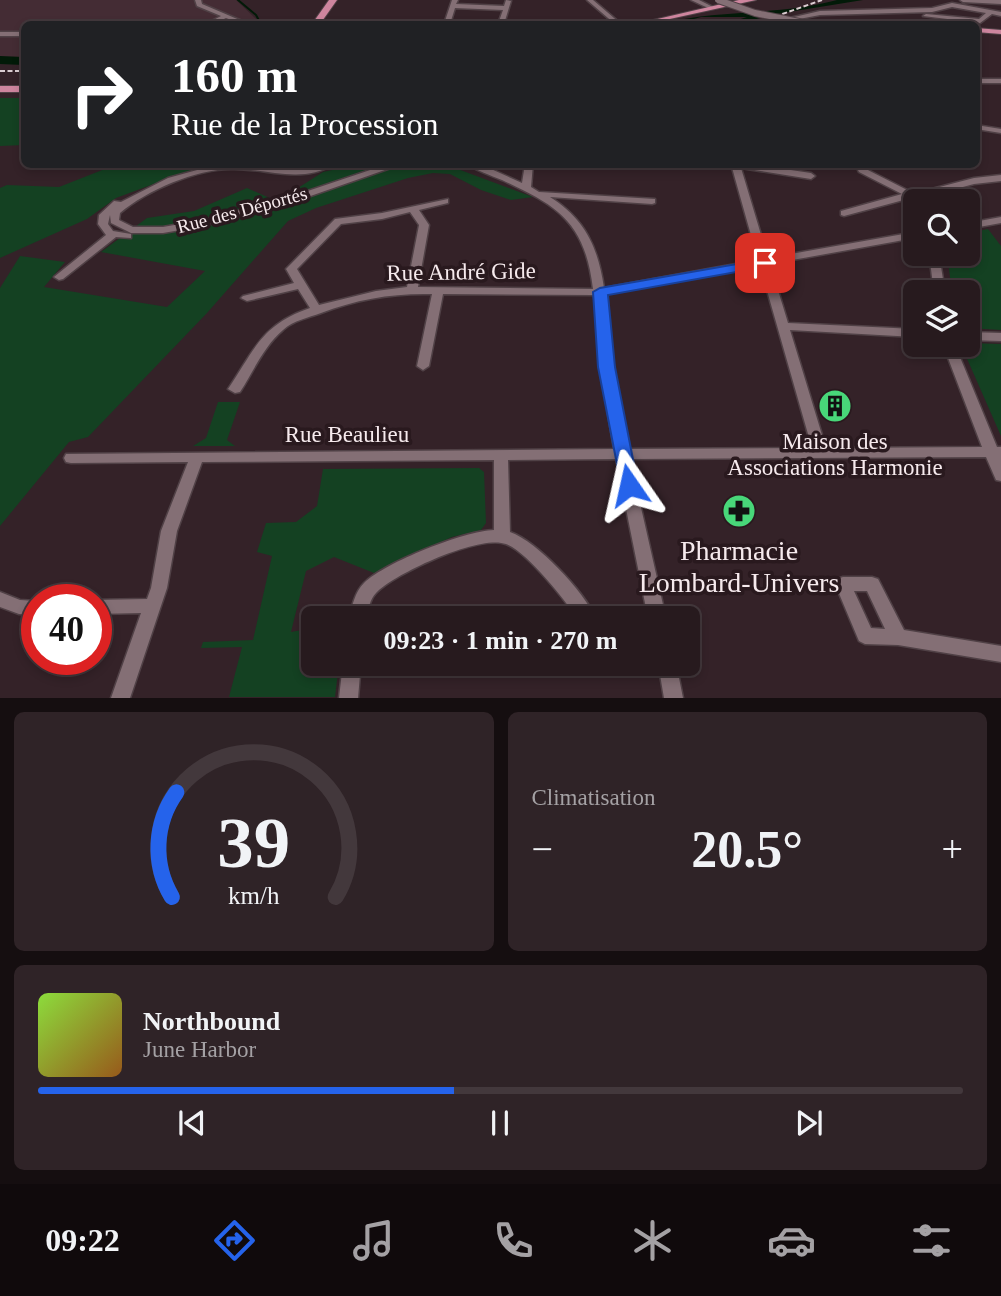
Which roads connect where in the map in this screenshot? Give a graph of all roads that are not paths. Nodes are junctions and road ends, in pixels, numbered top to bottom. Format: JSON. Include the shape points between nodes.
{"nodes":[{"id":1,"x":198,"y":0,"type":"edge"},
{"id":2,"x":333,"y":0,"type":"edge"},
{"id":3,"x":508,"y":0,"type":"edge"},
{"id":4,"x":590,"y":0,"type":"edge"},
{"id":5,"x":694,"y":0,"type":"edge"},
{"id":6,"x":718,"y":0,"type":"edge"},
{"id":7,"x":752,"y":0,"type":"edge"},
{"id":8,"x":963,"y":0,"type":"edge"},
{"id":9,"x":1001,"y":2,"type":"edge"},
{"id":10,"x":454,"y":3,"type":"edge"},
{"id":11,"x":951,"y":3,"type":"edge"},
{"id":12,"x":710,"y":7,"type":"junction"},
{"id":13,"x":506,"y":8,"type":"junction"},
{"id":14,"x":884,"y":11,"type":"junction"},
{"id":15,"x":991,"y":12,"type":"junction"},
{"id":16,"x":1001,"y":14,"type":"edge"},
{"id":17,"x":226,"y":16,"type":"junction"},
{"id":18,"x":215,"y":21,"type":"edge"},
{"id":19,"x":238,"y":21,"type":"edge"},
{"id":20,"x":318,"y":21,"type":"edge"},
{"id":21,"x":448,"y":21,"type":"edge"},
{"id":22,"x":502,"y":21,"type":"edge"},
{"id":23,"x":614,"y":21,"type":"edge"},
{"id":24,"x":652,"y":21,"type":"edge"},
{"id":25,"x":780,"y":21,"type":"edge"},
{"id":26,"x":795,"y":21,"type":"edge"},
{"id":27,"x":980,"y":30,"type":"edge"},
{"id":28,"x":1001,"y":32,"type":"edge"},
{"id":29,"x":0,"y":34,"type":"edge"},
{"id":30,"x":21,"y":34,"type":"edge"},
{"id":31,"x":980,"y":81,"type":"edge"},
{"id":32,"x":1001,"y":81,"type":"edge"},
{"id":33,"x":0,"y":89,"type":"edge"},
{"id":34,"x":21,"y":89,"type":"edge"},
{"id":35,"x":980,"y":128,"type":"edge"},
{"id":36,"x":1001,"y":131,"type":"edge"},
{"id":37,"x":204,"y":168,"type":"edge"},
{"id":38,"x":221,"y":168,"type":"edge"},
{"id":39,"x":253,"y":168,"type":"edge"},
{"id":40,"x":320,"y":168,"type":"edge"},
{"id":41,"x":385,"y":168,"type":"edge"},
{"id":42,"x":396,"y":168,"type":"edge"},
{"id":43,"x":470,"y":168,"type":"edge"},
{"id":44,"x":479,"y":168,"type":"edge"},
{"id":45,"x":528,"y":168,"type":"edge"},
{"id":46,"x":736,"y":168,"type":"edge"},
{"id":47,"x":756,"y":168,"type":"edge"},
{"id":48,"x":862,"y":170,"type":"dead end"},
{"id":49,"x":811,"y":176,"type":"dead end"},
{"id":50,"x":1001,"y":178,"type":"edge"},
{"id":51,"x":951,"y":189,"type":"edge"},
{"id":52,"x":903,"y":191,"type":"edge"},
{"id":53,"x":530,"y":192,"type":"junction"},
{"id":54,"x":903,"y":197,"type":"edge"},
{"id":55,"x":445,"y":201,"type":"dead end"},
{"id":56,"x":652,"y":201,"type":"dead end"},
{"id":57,"x":413,"y":209,"type":"junction"},
{"id":58,"x":844,"y":213,"type":"dead end"},
{"id":59,"x":1001,"y":220,"type":"edge"},
{"id":60,"x":980,"y":224,"type":"edge"},
{"id":61,"x":114,"y":234,"type":"junction"},
{"id":62,"x":903,"y":238,"type":"edge"},
{"id":63,"x":765,"y":263,"type":"junction"},
{"id":64,"x":59,"y":277,"type":"dead end"},
{"id":65,"x":299,"y":285,"type":"junction"},
{"id":66,"x":412,"y":290,"type":"junction"},
{"id":67,"x":438,"y":291,"type":"junction"},
{"id":68,"x":600,"y":292,"type":"junction"},
{"id":69,"x":247,"y":298,"type":"dead end"},
{"id":70,"x":317,"y":311,"type":"junction"},
{"id":71,"x":783,"y":326,"type":"junction"},
{"id":72,"x":903,"y":332,"type":"edge"},
{"id":73,"x":980,"y":336,"type":"edge"},
{"id":74,"x":1001,"y":337,"type":"edge"},
{"id":75,"x":954,"y":357,"type":"edge"},
{"id":76,"x":423,"y":366,"type":"dead end"},
{"id":77,"x":236,"y":389,"type":"dead end"},
{"id":78,"x":996,"y":452,"type":"edge"},
{"id":79,"x":820,"y":453,"type":"junction"},
{"id":80,"x":501,"y":455,"type":"junction"},
{"id":81,"x":623,"y":455,"type":"junction"},
{"id":82,"x":197,"y":457,"type":"junction"},
{"id":83,"x":71,"y":458,"type":"dead end"},
{"id":84,"x":1001,"y":476,"type":"edge"},
{"id":85,"x":502,"y":536,"type":"junction"},
{"id":86,"x":0,"y":599,"type":"edge"},
{"id":87,"x":153,"y":606,"type":"junction"},
{"id":88,"x":362,"y":606,"type":"edge"},
{"id":89,"x":579,"y":606,"type":"edge"},
{"id":90,"x":654,"y":606,"type":"edge"},
{"id":91,"x":21,"y":607,"type":"edge"},
{"id":92,"x":112,"y":607,"type":"edge"},
{"id":93,"x":898,"y":637,"type":"dead end"},
{"id":94,"x":1001,"y":654,"type":"edge"},
{"id":95,"x":351,"y":676,"type":"edge"},
{"id":96,"x":670,"y":676,"type":"edge"},
{"id":97,"x":120,"y":698,"type":"edge"},
{"id":98,"x":348,"y":698,"type":"edge"},
{"id":99,"x":674,"y":698,"type":"edge"}],
"edges":[{"from":1,"to":17,"type":"street","via":[[199,5]]},
{"from":2,"to":20,"type":"main road"},
{"from":3,"to":13,"type":"street"},
{"from":4,"to":23,"type":"street"},
{"from":5,"to":12,"type":"street"},
{"from":6,"to":26,"type":"street","bridge":true},
{"from":7,"to":12,"type":"main road"},
{"from":8,"to":9,"type":"street"},
{"from":10,"to":13,"type":"street"},
{"from":10,"to":21,"type":"street"},
{"from":11,"to":14,"type":"street","via":[[932,10]]},
{"from":11,"to":15,"type":"street"},
{"from":12,"to":24,"type":"main road"},
{"from":13,"to":22,"type":"street"},
{"from":14,"to":15,"type":"street","via":[[979,21]]},
{"from":14,"to":25,"type":"street","via":[[815,13]]},
{"from":15,"to":16,"type":"street"},
{"from":17,"to":18,"type":"street"},
{"from":17,"to":19,"type":"street"},
{"from":27,"to":28,"type":"main road"},
{"from":29,"to":30,"type":"street"},
{"from":31,"to":32,"type":"street"},
{"from":33,"to":34,"type":"main road"},
{"from":35,"to":36,"type":"street"},
{"from":37,"to":61,"type":"street","via":[[117,203],[103,221]]},
{"from":38,"to":41,"type":"street","name":"Rue des Déportés","via":[[141,195],[117,209],[114,221],[124,230],[144,232],[208,223]]},
{"from":39,"to":40,"type":"street","name":"Rue des Déportés","via":[[288,174]]},
{"from":42,"to":61,"type":"street","name":"Rue des Déportés","via":[[217,225],[152,236]]},
{"from":43,"to":53,"type":"street"},
{"from":44,"to":53,"type":"street"},
{"from":45,"to":53,"type":"street"},
{"from":46,"to":63,"type":"street"},
{"from":47,"to":49,"type":"street"},
{"from":48,"to":52,"type":"street"},
{"from":50,"to":51,"type":"street"},
{"from":53,"to":56,"type":"street"},
{"from":53,"to":68,"type":"street","via":[[576,223],[599,274]]},
{"from":54,"to":58,"type":"street"},
{"from":55,"to":57,"type":"street"},
{"from":57,"to":65,"type":"street","via":[[334,223],[291,269]]},
{"from":57,"to":66,"type":"street","via":[[425,225]]},
{"from":59,"to":60,"type":"street"},
{"from":61,"to":64,"type":"street"},
{"from":62,"to":63,"type":"street","name":"Rue André Gide"},
{"from":63,"to":68,"type":"street","name":"Rue André Gide"},
{"from":63,"to":71,"type":"street"},
{"from":65,"to":69,"type":"street"},
{"from":65,"to":70,"type":"street"},
{"from":66,"to":67,"type":"street","name":"Rue André Gide"},
{"from":66,"to":70,"type":"street","name":"Rue André Gide"},
{"from":67,"to":68,"type":"street","name":"Rue André Gide"},
{"from":67,"to":76,"type":"street"},
{"from":68,"to":81,"type":"street","via":[[607,367]]},
{"from":70,"to":77,"type":"street","name":"Rue André Gide","via":[[278,327]]},
{"from":71,"to":72,"type":"street"},
{"from":71,"to":79,"type":"street"},
{"from":73,"to":74,"type":"street"},
{"from":75,"to":78,"type":"street"},
{"from":78,"to":79,"type":"street","name":"Rue Beaulieu"},
{"from":78,"to":84,"type":"street"},
{"from":79,"to":81,"type":"street","name":"Rue Beaulieu"},
{"from":80,"to":81,"type":"street","name":"Rue Beaulieu"},
{"from":80,"to":82,"type":"street","name":"Rue Beaulieu"},
{"from":80,"to":85,"type":"street"},
{"from":81,"to":90,"type":"street"},
{"from":82,"to":83,"type":"street","name":"Rue Beaulieu"},
{"from":82,"to":87,"type":"street","via":[[169,531]]},
{"from":85,"to":88,"type":"street","via":[[461,541],[384,578],[365,594]]},
{"from":85,"to":89,"type":"street","via":[[521,544]]},
{"from":86,"to":91,"type":"street"},
{"from":87,"to":92,"type":"street"},
{"from":87,"to":97,"type":"street"},
{"from":93,"to":94,"type":"street"},
{"from":95,"to":98,"type":"street"},
{"from":96,"to":99,"type":"street"}]}
